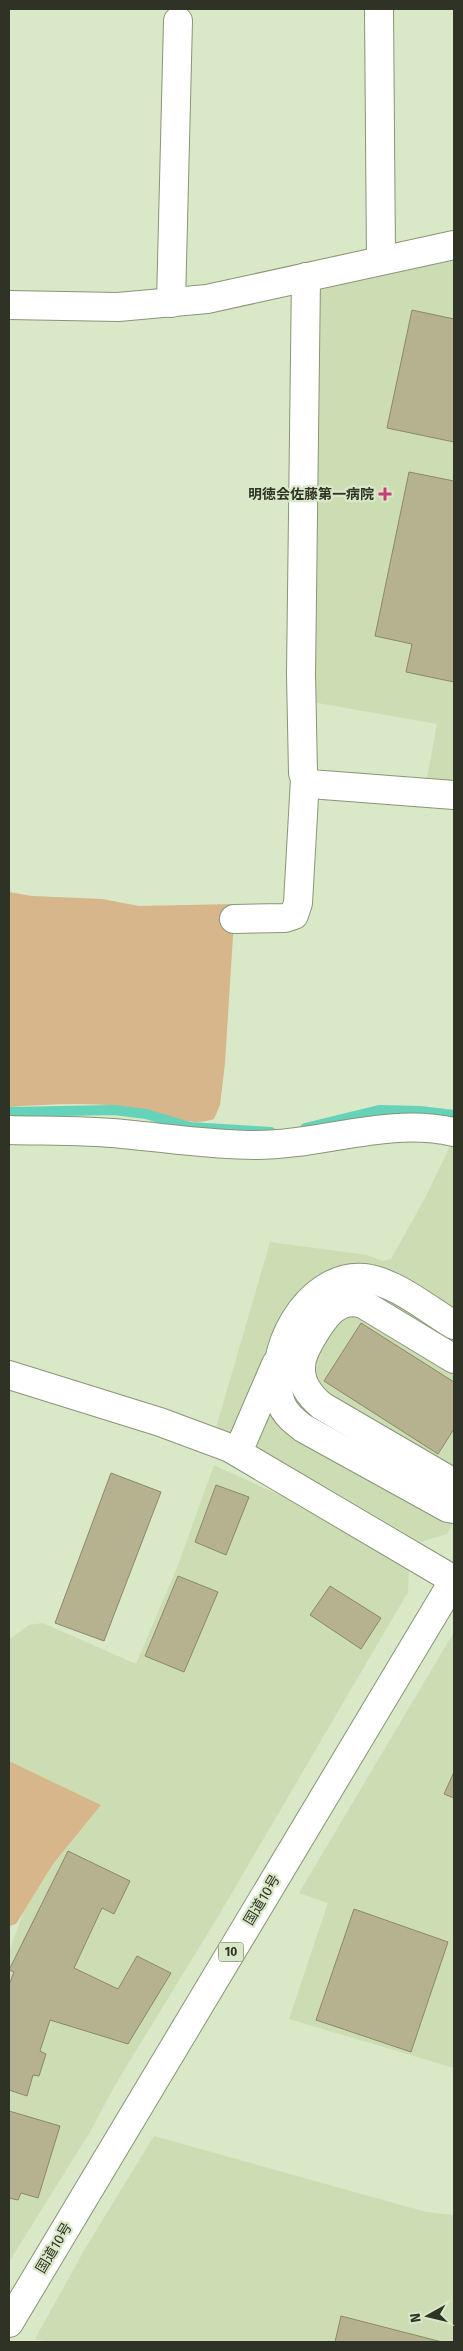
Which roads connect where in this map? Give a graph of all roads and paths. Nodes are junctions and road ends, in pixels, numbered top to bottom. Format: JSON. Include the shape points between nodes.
{"nodes":[{"id":1,"x":380,"y":9,"type":"edge"},
{"id":2,"x":178,"y":21,"type":"dead end"},
{"id":3,"x":454,"y":245,"type":"edge"},
{"id":4,"x":381,"y":260,"type":"junction"},
{"id":5,"x":306,"y":277,"type":"junction"},
{"id":6,"x":171,"y":303,"type":"junction"},
{"id":7,"x":9,"y":305,"type":"edge"},
{"id":8,"x":305,"y":779,"type":"junction"},
{"id":9,"x":454,"y":795,"type":"edge"},
{"id":10,"x":234,"y":919,"type":"dead end"},
{"id":11,"x":9,"y":1130,"type":"edge"},
{"id":12,"x":454,"y":1132,"type":"edge"},
{"id":13,"x":454,"y":1326,"type":"edge"},
{"id":14,"x":281,"y":1351,"type":"junction"},
{"id":15,"x":454,"y":1359,"type":"edge"},
{"id":16,"x":9,"y":1376,"type":"edge"},
{"id":17,"x":238,"y":1452,"type":"junction"},
{"id":18,"x":454,"y":1483,"type":"edge"},
{"id":19,"x":454,"y":1509,"type":"edge"},
{"id":20,"x":454,"y":1580,"type":"edge"},
{"id":21,"x":9,"y":2324,"type":"edge"}],
"edges":[{"from":1,"to":4,"type":"main road"},
{"from":2,"to":6,"type":"main road"},
{"from":3,"to":4,"type":"main road"},
{"from":4,"to":5,"type":"main road"},
{"from":5,"to":6,"type":"main road","via":[[207,299]]},
{"from":5,"to":8,"type":"main road","via":[[301,664]]},
{"from":6,"to":7,"type":"main road","via":[[118,307]]},
{"from":8,"to":9,"type":"main road","via":[[310,784]]},
{"from":8,"to":10,"type":"main road","via":[[298,903],[294,915]]},
{"from":11,"to":12,"type":"main road","via":[[100,1132],[254,1145],[301,1142],[408,1126]]},
{"from":13,"to":14,"type":"main road","via":[[392,1287],[363,1278],[348,1279],[334,1283],[304,1306]]},
{"from":14,"to":17,"type":"main road"},
{"from":14,"to":19,"type":"main road","via":[[277,1385],[282,1404],[290,1417],[303,1428]]},
{"from":15,"to":18,"type":"main road","via":[[364,1304],[351,1302],[336,1307],[323,1318],[304,1352],[301,1368],[304,1384],[314,1400]]},
{"from":16,"to":17,"type":"main road","via":[[160,1422]]},
{"from":17,"to":20,"type":"main road"},
{"from":20,"to":21,"type":"main road","name":"国道10号","number":"10"}]}
